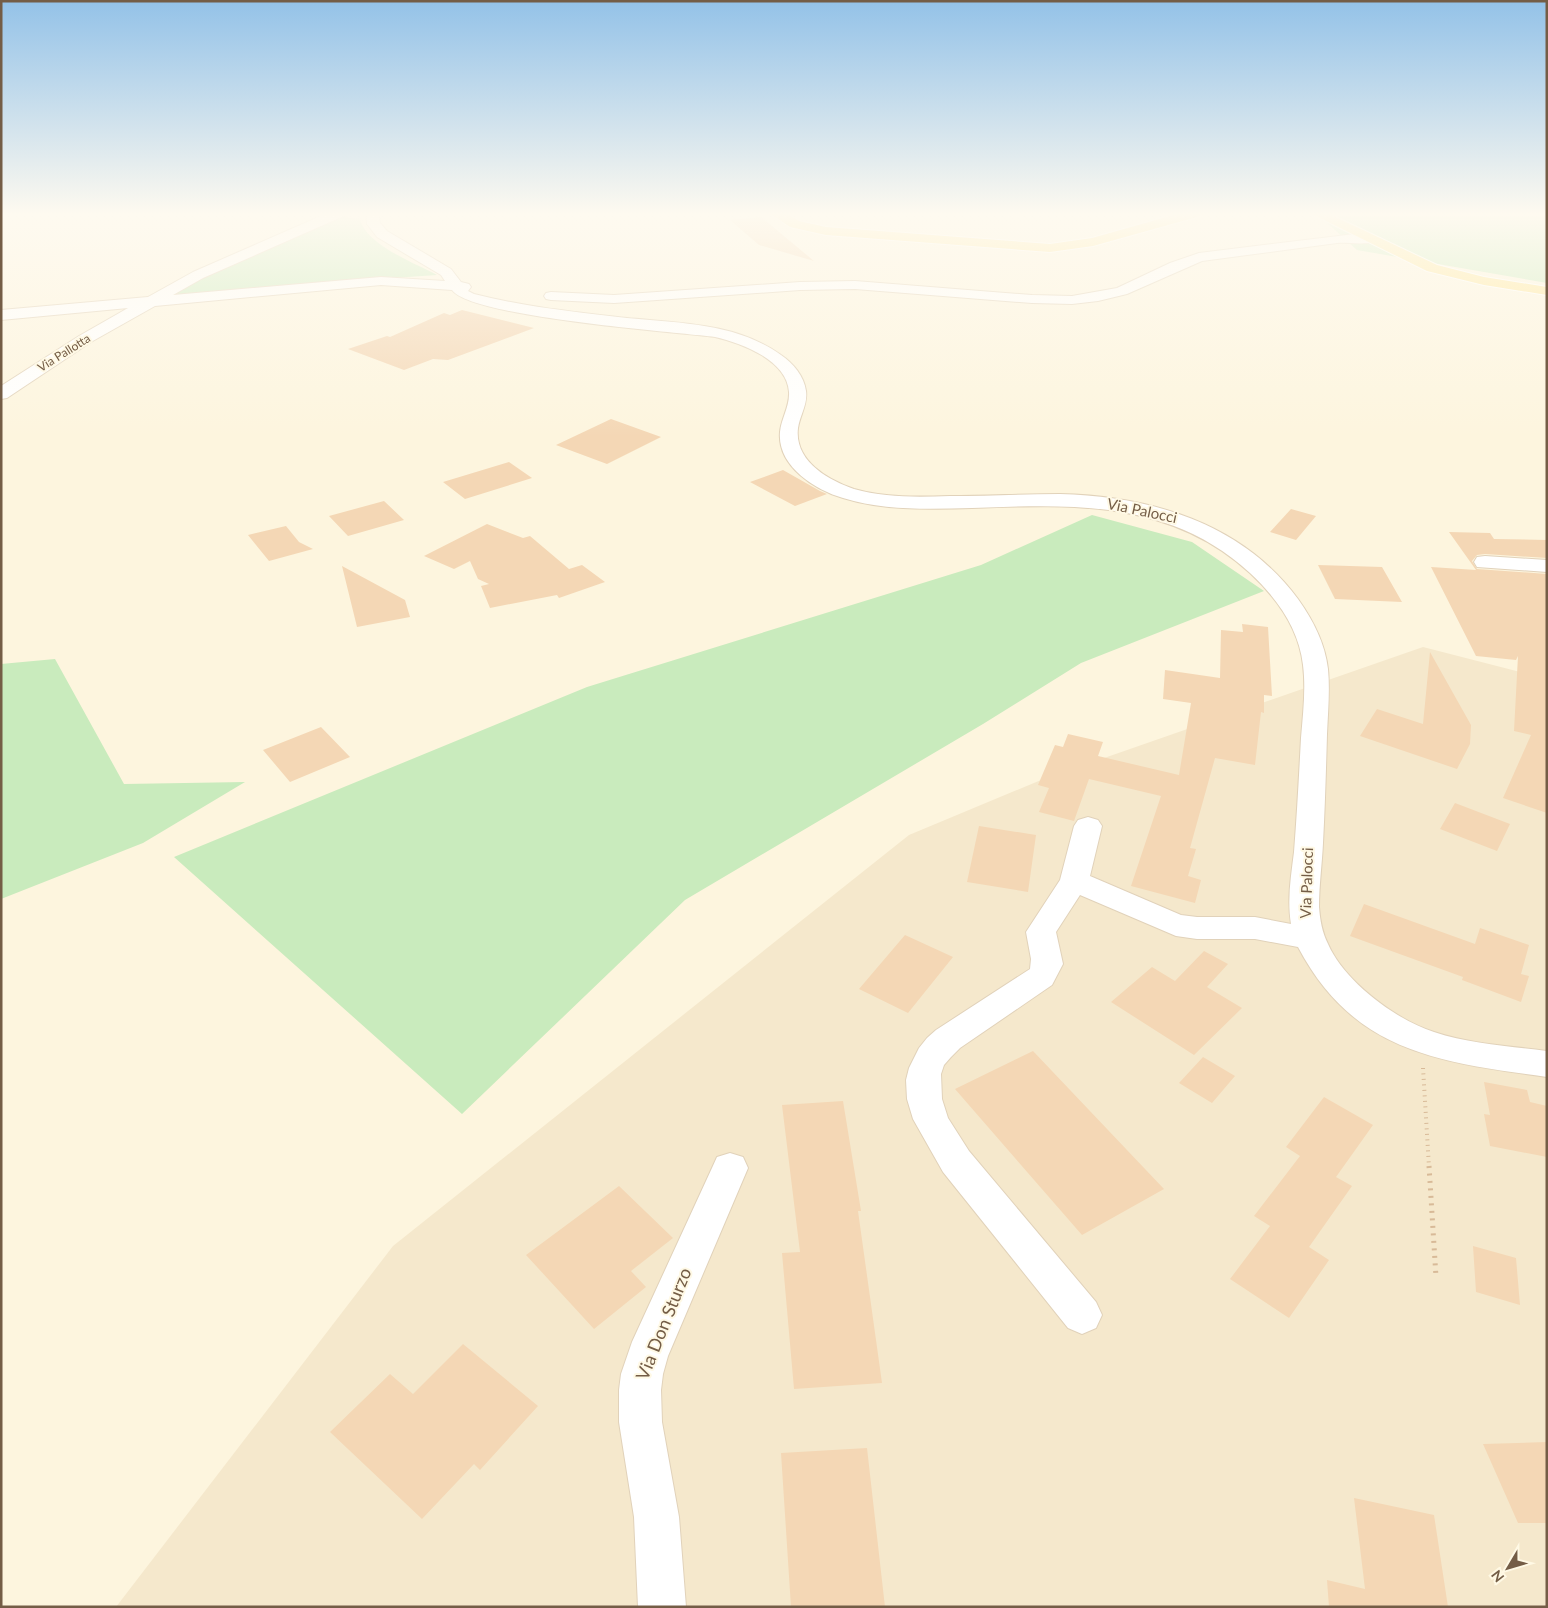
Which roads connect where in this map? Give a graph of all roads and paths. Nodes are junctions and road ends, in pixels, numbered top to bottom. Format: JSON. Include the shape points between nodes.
{"nodes":[{"id":1,"x":178,"y":287,"type":"edge"},
{"id":2,"x":309,"y":287,"type":"edge"},
{"id":3,"x":457,"y":287,"type":"edge"},
{"id":4,"x":466,"y":287,"type":"edge"},
{"id":5,"x":785,"y":287,"type":"edge"},
{"id":6,"x":875,"y":287,"type":"edge"},
{"id":7,"x":1130,"y":287,"type":"edge"},
{"id":8,"x":1526,"y":287,"type":"edge"},
{"id":9,"x":503,"y":291,"type":"dead end"},
{"id":10,"x":1547,"y":291,"type":"edge"},
{"id":11,"x":540,"y":295,"type":"dead end"},
{"id":12,"x":156,"y":300,"type":"junction"},
{"id":13,"x":1,"y":315,"type":"edge"},
{"id":14,"x":1,"y":394,"type":"edge"},
{"id":15,"x":1485,"y":562,"type":"dead end"},
{"id":16,"x":1547,"y":566,"type":"edge"},
{"id":17,"x":1088,"y":826,"type":"dead end"},
{"id":18,"x":1074,"y":881,"type":"junction"},
{"id":19,"x":1310,"y":938,"type":"junction"},
{"id":20,"x":1422,"y":1041,"type":"junction"},
{"id":21,"x":1547,"y":1064,"type":"edge"},
{"id":22,"x":730,"y":1168,"type":"dead end"},
{"id":23,"x":1436,"y":1277,"type":"dead end"},
{"id":24,"x":1082,"y":1315,"type":"dead end"},
{"id":25,"x":662,"y":1607,"type":"edge"}],
"edges":[{"from":1,"to":12,"type":"street","name":"Via Pallotta"},
{"from":2,"to":12,"type":"street"},
{"from":3,"to":19,"type":"street","name":"Via Palocci","via":[[469,297],[513,308],[715,332],[749,343],[784,366],[796,380],[798,403],[788,438],[796,457],[817,478],[845,492],[874,499],[917,503],[1050,500],[1122,505],[1183,520],[1242,554],[1291,604],[1314,657],[1313,783],[1304,911]]},
{"from":4,"to":9,"type":"street"},
{"from":5,"to":11,"type":"street","via":[[614,299]]},
{"from":6,"to":7,"type":"street","via":[[1072,300],[1098,297]]},
{"from":8,"to":10,"type":"main road"},
{"from":12,"to":13,"type":"street"},
{"from":12,"to":14,"type":"street","name":"Via Pallotta","via":[[85,339]]},
{"from":15,"to":16,"type":"street"},
{"from":17,"to":18,"type":"street"},
{"from":18,"to":19,"type":"street","via":[[1176,925],[1255,928]]},
{"from":18,"to":24,"type":"street","via":[[1041,932],[1040,939],[1047,957],[1044,972],[936,1049],[927,1063],[923,1081],[934,1125],[958,1165]]},
{"from":19,"to":20,"type":"street","name":"Via Palocci","via":[[1328,970],[1358,1002],[1390,1025]]},
{"from":20,"to":21,"type":"street","name":"Via Palocci","via":[[1462,1051]]},
{"from":20,"to":23,"type":"path"},
{"from":22,"to":25,"type":"street","name":"Via Don Sturzo","via":[[647,1356],[639,1383],[640,1430],[660,1551]]}]}
